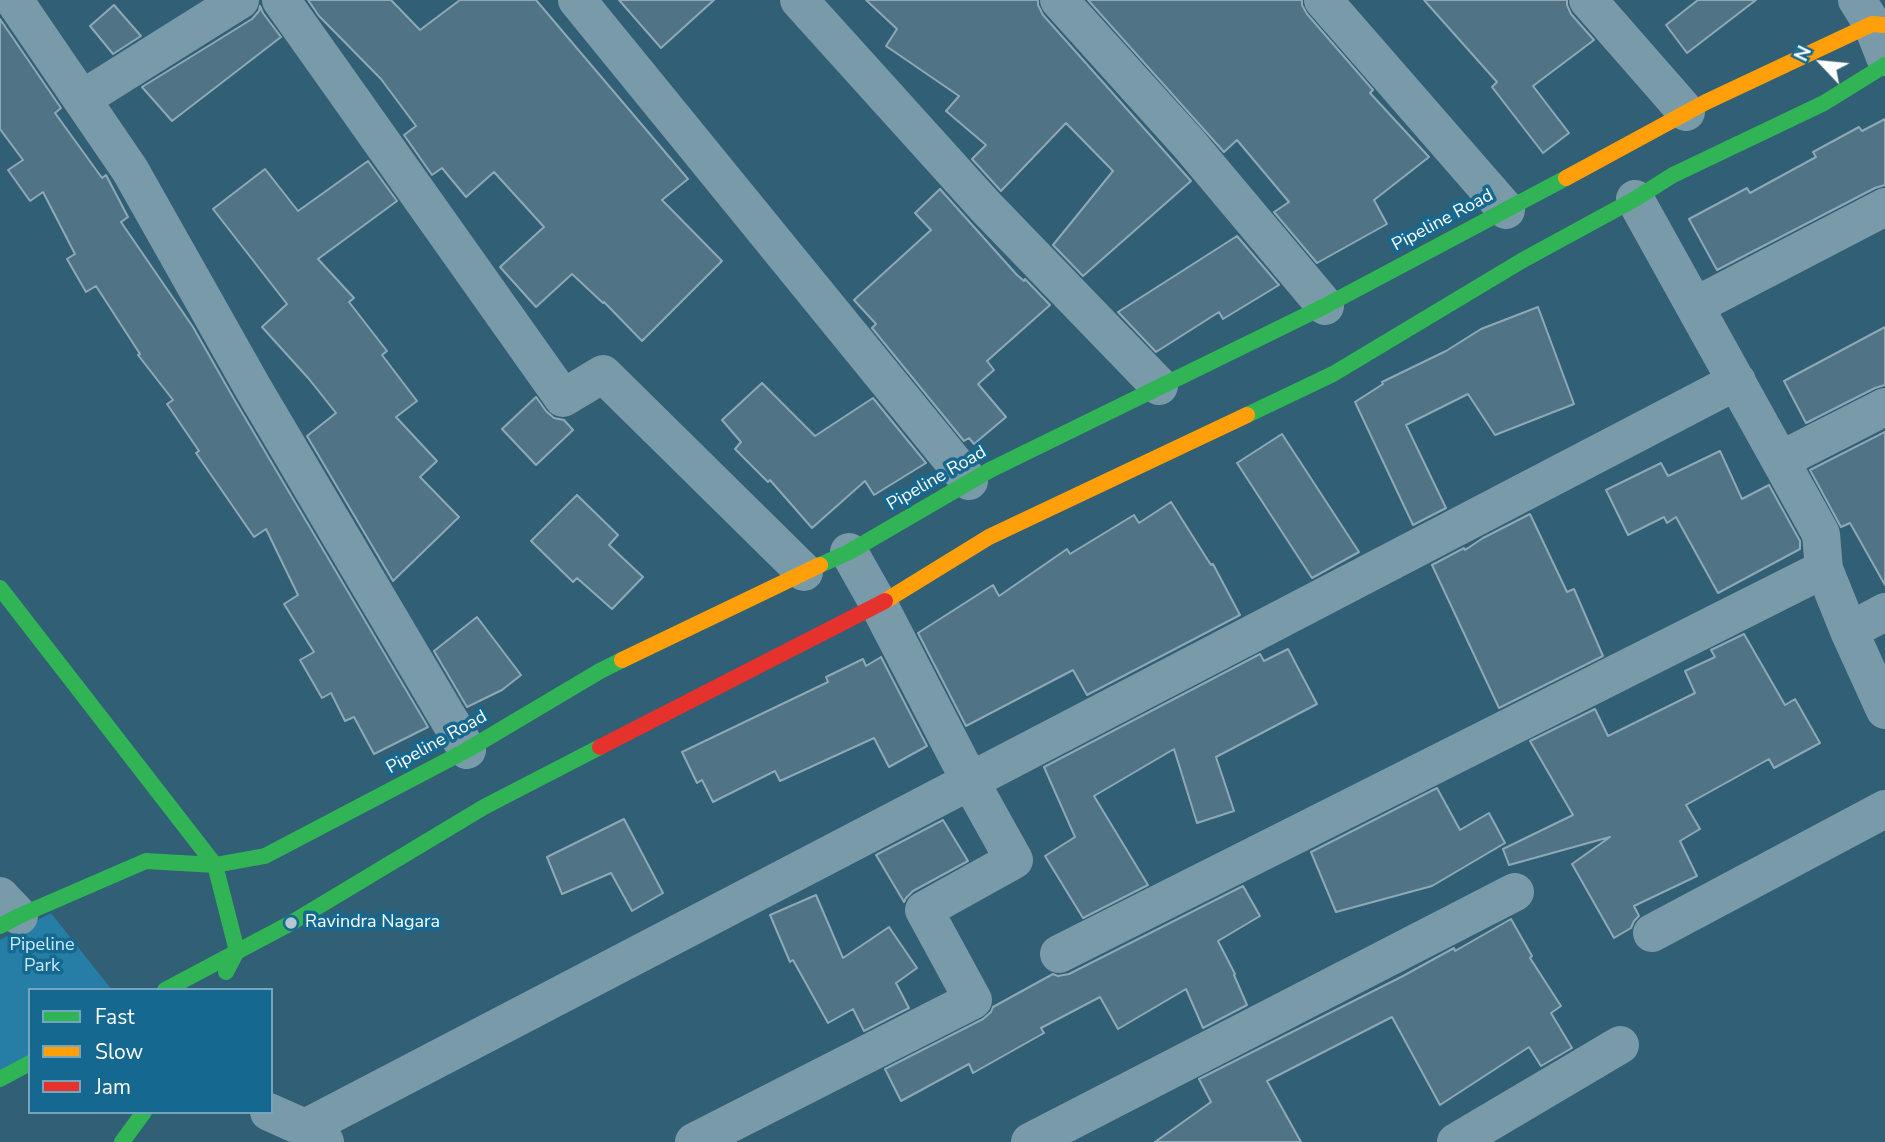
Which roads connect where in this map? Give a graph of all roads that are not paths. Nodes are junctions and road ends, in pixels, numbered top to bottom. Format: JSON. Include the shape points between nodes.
{"nodes":[{"id":1,"x":14,"y":0,"type":"edge"},
{"id":2,"x":240,"y":0,"type":"edge"},
{"id":3,"x":281,"y":0,"type":"edge"},
{"id":4,"x":577,"y":0,"type":"edge"},
{"id":5,"x":799,"y":0,"type":"edge"},
{"id":6,"x":1059,"y":0,"type":"edge"},
{"id":7,"x":1323,"y":0,"type":"edge"},
{"id":8,"x":1587,"y":0,"type":"edge"},
{"id":9,"x":1875,"y":27,"type":"edge"},
{"id":10,"x":1885,"y":65,"type":"edge"},
{"id":11,"x":82,"y":99,"type":"junction"},
{"id":12,"x":1686,"y":112,"type":"junction"},
{"id":13,"x":1635,"y":199,"type":"junction"},
{"id":14,"x":1885,"y":207,"type":"edge"},
{"id":15,"x":1506,"y":210,"type":"junction"},
{"id":16,"x":1325,"y":306,"type":"junction"},
{"id":17,"x":1695,"y":306,"type":"junction"},
{"id":18,"x":1737,"y":381,"type":"junction"},
{"id":19,"x":1159,"y":386,"type":"junction"},
{"id":20,"x":1885,"y":407,"type":"edge"},
{"id":21,"x":1781,"y":460,"type":"junction"},
{"id":22,"x":969,"y":481,"type":"junction"},
{"id":23,"x":849,"y":552,"type":"junction"},
{"id":24,"x":1824,"y":569,"type":"junction"},
{"id":25,"x":804,"y":572,"type":"junction"},
{"id":26,"x":0,"y":588,"type":"edge"},
{"id":27,"x":879,"y":605,"type":"junction"},
{"id":28,"x":1885,"y":612,"type":"edge"},
{"id":29,"x":1849,"y":631,"type":"junction"},
{"id":30,"x":1885,"y":710,"type":"edge"},
{"id":31,"x":467,"y":750,"type":"junction"},
{"id":32,"x":970,"y":781,"type":"junction"},
{"id":33,"x":1885,"y":809,"type":"edge"},
{"id":34,"x":215,"y":865,"type":"junction"},
{"id":35,"x":1515,"y":892,"type":"dead end"},
{"id":36,"x":6,"y":913,"type":"edge"},
{"id":37,"x":1652,"y":933,"type":"dead end"},
{"id":38,"x":237,"y":951,"type":"junction"},
{"id":39,"x":1059,"y":954,"type":"dead end"},
{"id":40,"x":169,"y":988,"type":"edge"},
{"id":41,"x":218,"y":988,"type":"edge"},
{"id":42,"x":1620,"y":1045,"type":"dead end"},
{"id":43,"x":28,"y":1064,"type":"edge"},
{"id":44,"x":0,"y":1079,"type":"edge"},
{"id":45,"x":143,"y":1114,"type":"edge"},
{"id":46,"x":273,"y":1114,"type":"edge"},
{"id":47,"x":315,"y":1135,"type":"edge"},
{"id":48,"x":122,"y":1142,"type":"edge"},
{"id":49,"x":694,"y":1142,"type":"edge"},
{"id":50,"x":1030,"y":1142,"type":"edge"},
{"id":51,"x":1456,"y":1142,"type":"edge"}],
"edges":[{"from":1,"to":11,"type":"street"},
{"from":2,"to":11,"type":"street"},
{"from":3,"to":25,"type":"street","via":[[563,398],[603,374]]},
{"from":4,"to":22,"type":"street"},
{"from":5,"to":19,"type":"street","via":[[986,207]]},
{"from":6,"to":16,"type":"street","via":[[1189,144]]},
{"from":7,"to":15,"type":"street"},
{"from":8,"to":12,"type":"street"},
{"from":9,"to":12,"type":"main road","name":"Pipeline Road"},
{"from":10,"to":13,"type":"main road","via":[[1824,103],[1673,175]]},
{"from":11,"to":31,"type":"street","via":[[130,170]]},
{"from":12,"to":15,"type":"main road","name":"Pipeline Road"},
{"from":13,"to":17,"type":"street"},
{"from":13,"to":27,"type":"main road","via":[[1332,374],[989,537]]},
{"from":14,"to":17,"type":"street"},
{"from":15,"to":16,"type":"main road","name":"Pipeline Road"},
{"from":16,"to":19,"type":"main road","name":"Pipeline Road"},
{"from":17,"to":18,"type":"street"},
{"from":18,"to":21,"type":"street"},
{"from":18,"to":32,"type":"street"},
{"from":19,"to":22,"type":"main road","name":"Pipeline Road"},
{"from":20,"to":21,"type":"street"},
{"from":21,"to":24,"type":"street","via":[[1821,534]]},
{"from":22,"to":23,"type":"main road","name":"Pipeline Road"},
{"from":23,"to":25,"type":"main road","name":"Pipeline Road"},
{"from":23,"to":27,"type":"street"},
{"from":24,"to":29,"type":"street"},
{"from":24,"to":39,"type":"street"},
{"from":25,"to":31,"type":"main road","name":"Pipeline Road","via":[[600,671]]},
{"from":26,"to":34,"type":"main road"},
{"from":27,"to":32,"type":"street"},
{"from":27,"to":38,"type":"main road","via":[[484,807]]},
{"from":28,"to":29,"type":"street"},
{"from":29,"to":30,"type":"street"},
{"from":31,"to":34,"type":"main road","name":"Pipeline Road","via":[[265,856]]},
{"from":32,"to":47,"type":"street"},
{"from":32,"to":49,"type":"street","via":[[1014,860],[924,910],[973,1000]]},
{"from":33,"to":37,"type":"street"},
{"from":34,"to":36,"type":"main road","name":"Pipeline Road","via":[[146,861]]},
{"from":34,"to":38,"type":"main road"},
{"from":35,"to":50,"type":"street"},
{"from":38,"to":40,"type":"main road"},
{"from":38,"to":41,"type":"main road"},
{"from":42,"to":51,"type":"street"},
{"from":43,"to":44,"type":"main road"},
{"from":45,"to":48,"type":"main road"},
{"from":46,"to":47,"type":"street"}]}
